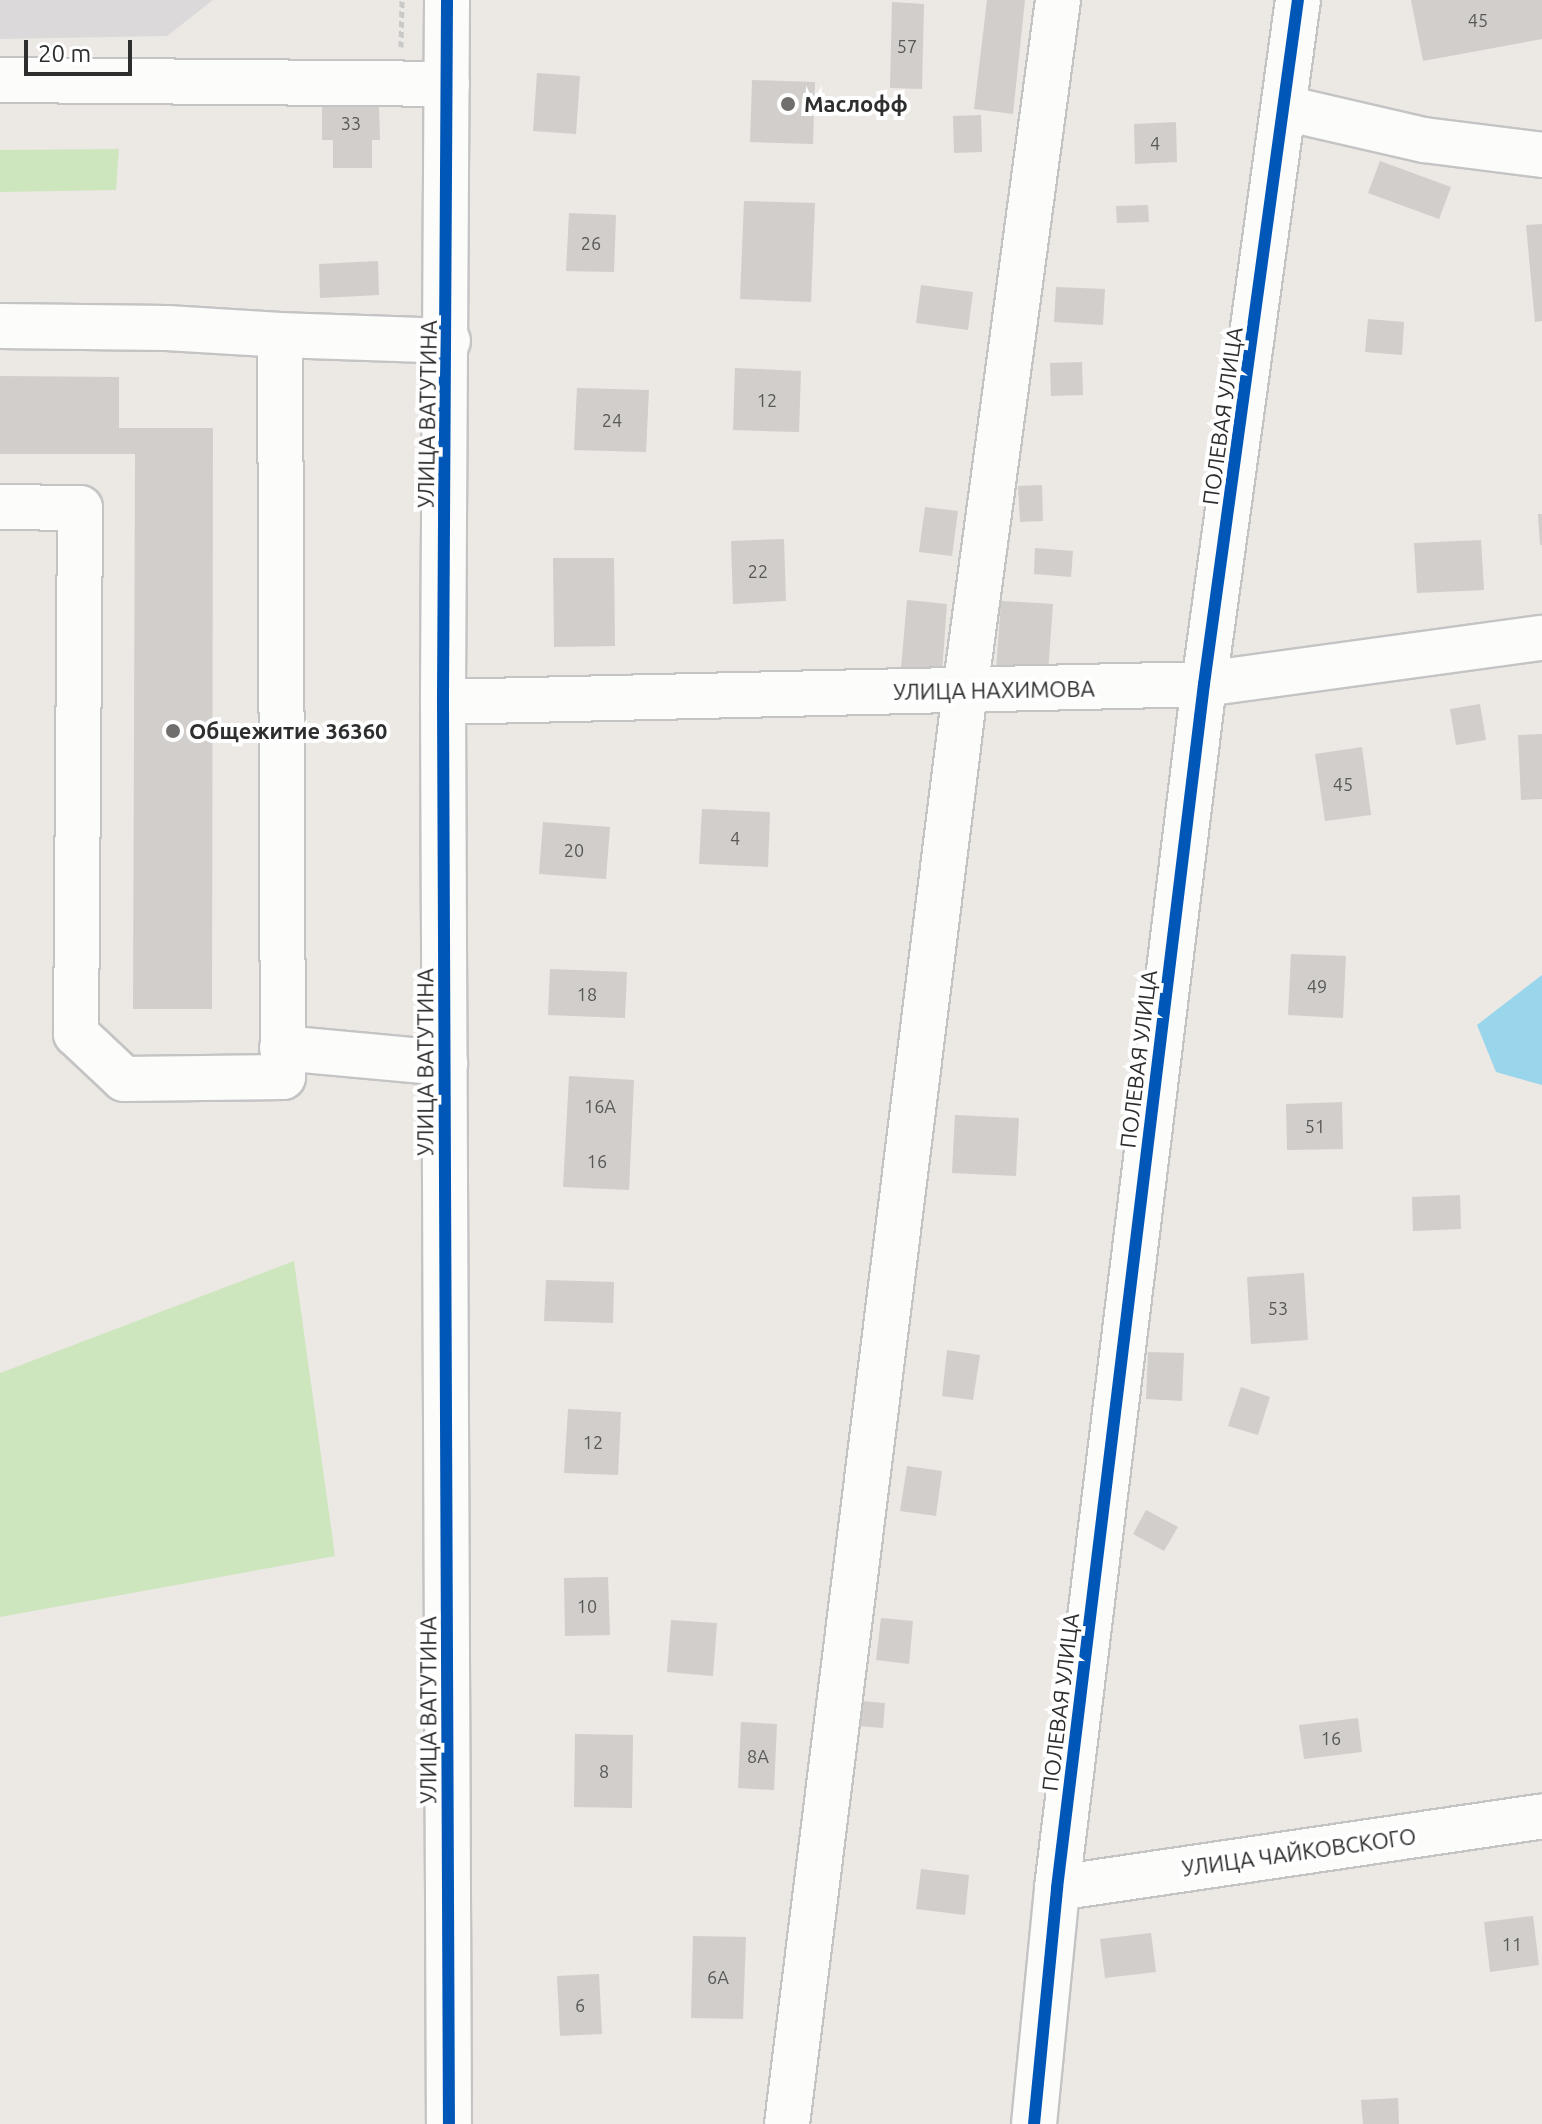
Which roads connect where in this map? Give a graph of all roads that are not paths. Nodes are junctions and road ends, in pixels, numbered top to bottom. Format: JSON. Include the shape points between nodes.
{"nodes":[{"id":1,"x":1058,"y":0,"type":"edge"},
{"id":2,"x":1298,"y":0,"type":"edge"},
{"id":3,"x":456,"y":8,"type":"edge"},
{"id":4,"x":0,"y":80,"type":"edge"},
{"id":5,"x":447,"y":84,"type":"junction"},
{"id":6,"x":1285,"y":108,"type":"junction"},
{"id":7,"x":1542,"y":155,"type":"edge"},
{"id":8,"x":0,"y":326,"type":"edge"},
{"id":9,"x":280,"y":335,"type":"junction"},
{"id":10,"x":448,"y":341,"type":"junction"},
{"id":11,"x":0,"y":507,"type":"edge"},
{"id":12,"x":1542,"y":638,"type":"edge"},
{"id":13,"x":1204,"y":684,"type":"junction"},
{"id":14,"x":965,"y":691,"type":"junction"},
{"id":15,"x":443,"y":702,"type":"junction"},
{"id":16,"x":282,"y":1048,"type":"junction"},
{"id":17,"x":445,"y":1063,"type":"junction"},
{"id":18,"x":1542,"y":1816,"type":"edge"},
{"id":19,"x":1057,"y":1888,"type":"junction"},
{"id":20,"x":449,"y":2124,"type":"edge"},
{"id":21,"x":787,"y":2124,"type":"edge"},
{"id":22,"x":1034,"y":2124,"type":"edge"}],
"edges":[{"from":1,"to":14,"type":"street"},
{"from":2,"to":6,"type":"street","name":"ПОЛЕВАЯ УЛИЦА"},
{"from":3,"to":5,"type":"street","name":"УЛИЦА ВАТУТИНА"},
{"from":4,"to":5,"type":"street"},
{"from":5,"to":10,"type":"street","name":"УЛИЦА ВАТУТИНА"},
{"from":6,"to":7,"type":"street","via":[[1424,140]]},
{"from":6,"to":13,"type":"street","name":"ПОЛЕВАЯ УЛИЦА"},
{"from":8,"to":9,"type":"street"},
{"from":9,"to":10,"type":"street"},
{"from":9,"to":16,"type":"street"},
{"from":10,"to":15,"type":"street","name":"УЛИЦА ВАТУТИНА"},
{"from":11,"to":16,"type":"street","via":[[80,508],[76,1034],[124,1079],[283,1077]]},
{"from":12,"to":13,"type":"street","name":"УЛИЦА НАХИМОВА"},
{"from":13,"to":14,"type":"street","name":"УЛИЦА НАХИМОВА"},
{"from":13,"to":19,"type":"street","name":"ПОЛЕВАЯ УЛИЦА"},
{"from":14,"to":15,"type":"street","name":"УЛИЦА НАХИМОВА"},
{"from":14,"to":21,"type":"street"},
{"from":15,"to":17,"type":"street","name":"УЛИЦА ВАТУТИНА"},
{"from":16,"to":17,"type":"street"},
{"from":17,"to":20,"type":"street","name":"УЛИЦА ВАТУТИНА"},
{"from":18,"to":19,"type":"street","name":"УЛИЦА ЧАЙКОВСКОГО"},
{"from":19,"to":22,"type":"street","name":"ПОЛЕВАЯ УЛИЦА"}]}
